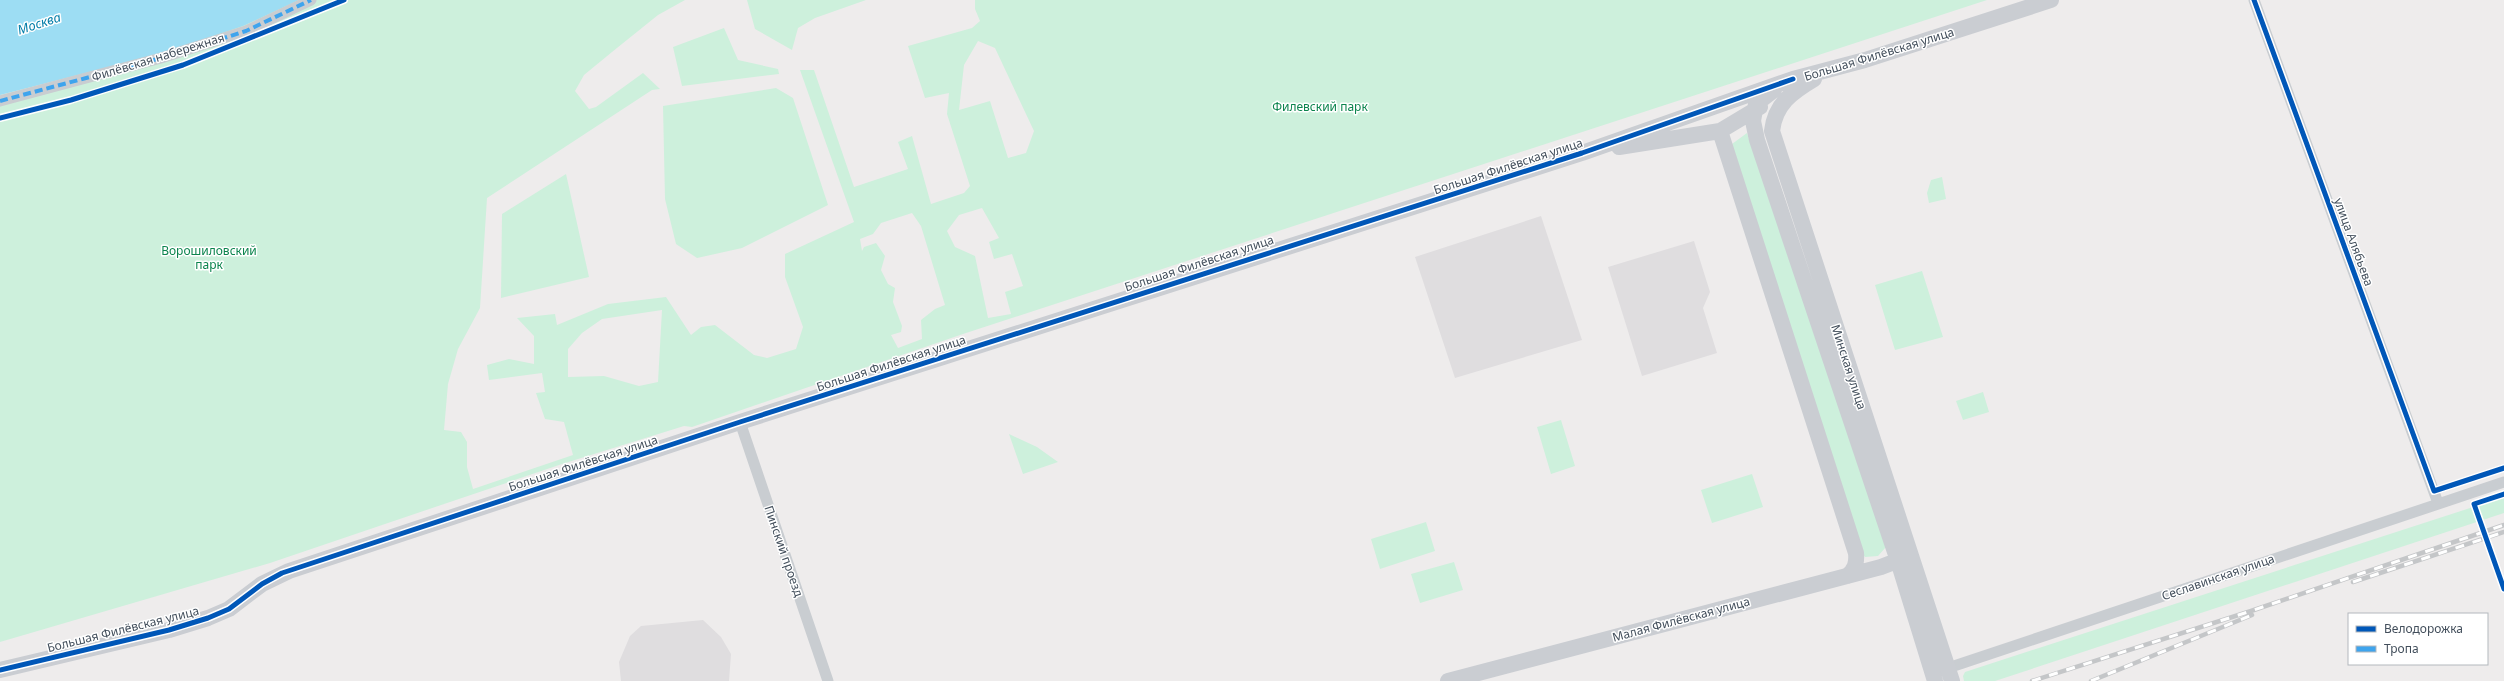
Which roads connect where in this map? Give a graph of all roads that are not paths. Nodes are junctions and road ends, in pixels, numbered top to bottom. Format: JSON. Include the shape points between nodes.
{"nodes":[{"id":1,"x":311,"y":0,"type":"edge"},
{"id":2,"x":2050,"y":0,"type":"edge"},
{"id":3,"x":2254,"y":0,"type":"edge"},
{"id":4,"x":1824,"y":73,"type":"junction"},
{"id":5,"x":1793,"y":79,"type":"junction"},
{"id":6,"x":1787,"y":96,"type":"junction"},
{"id":7,"x":0,"y":101,"type":"edge"},
{"id":8,"x":1708,"y":107,"type":"junction"},
{"id":9,"x":1754,"y":111,"type":"junction"},
{"id":10,"x":1725,"y":127,"type":"junction"},
{"id":11,"x":1772,"y":131,"type":"junction"},
{"id":12,"x":1757,"y":140,"type":"junction"},
{"id":13,"x":1582,"y":153,"type":"junction"},
{"id":14,"x":740,"y":422,"type":"junction"},
{"id":15,"x":2504,"y":482,"type":"edge"},
{"id":16,"x":2438,"y":503,"type":"junction"},
{"id":17,"x":1905,"y":558,"type":"junction"},
{"id":18,"x":1847,"y":576,"type":"junction"},
{"id":19,"x":0,"y":670,"type":"edge"},
{"id":20,"x":1950,"y":674,"type":"edge"},
{"id":21,"x":1934,"y":677,"type":"edge"},
{"id":22,"x":828,"y":681,"type":"edge"},
{"id":23,"x":1448,"y":681,"type":"edge"}],
"edges":[{"from":1,"to":7,"type":"street","name":"Филёвская набережная","via":[[246,31],[161,58]]},
{"from":2,"to":4,"type":"street","name":"Большая Филёвская улица"},
{"from":3,"to":16,"type":"street","name":"улица Алябьева"},
{"from":4,"to":5,"type":"street","name":"Большая Филёвская улица"},
{"from":4,"to":6,"type":"street"},
{"from":5,"to":8,"type":"street","name":"Большая Филёвская улица"},
{"from":5,"to":9,"type":"street","via":[[1761,98]]},
{"from":6,"to":9,"type":"street","name":"Большая Филёвская улица"},
{"from":6,"to":11,"type":"street","via":[[1776,113]]},
{"from":8,"to":9,"type":"street","name":"Большая Филёвская улица","via":[[1738,106]]},
{"from":8,"to":13,"type":"street","name":"Большая Филёвская улица"},
{"from":9,"to":10,"type":"street","name":"Большая Филёвская улица"},
{"from":9,"to":11,"type":"street"},
{"from":9,"to":12,"type":"street","name":"Минская улица"},
{"from":10,"to":12,"type":"street","via":[[1749,131]]},
{"from":10,"to":13,"type":"street","name":"Большая Филёвская улица"},
{"from":10,"to":18,"type":"street","via":[[1856,553],[1856,566]]},
{"from":11,"to":17,"type":"street","name":"Минская улица"},
{"from":12,"to":17,"type":"street","name":"Минская улица"},
{"from":13,"to":14,"type":"street","name":"Большая Филёвская улица"},
{"from":14,"to":19,"type":"street","name":"Большая Филёвская улица","via":[[282,573],[262,584],[229,609],[208,618],[169,630]]},
{"from":14,"to":22,"type":"street","name":"Пинский проезд"},
{"from":15,"to":16,"type":"street","name":"Сеславинская улица"},
{"from":16,"to":20,"type":"street","name":"Сеславинская улица"},
{"from":17,"to":18,"type":"street","name":"Малая Филёвская улица"},
{"from":17,"to":20,"type":"street","name":"Минская улица"},
{"from":17,"to":21,"type":"street","name":"Минская улица"},
{"from":18,"to":23,"type":"street","name":"Малая Филёвская улица"},
{"from":20,"to":21,"type":"street","name":"Сеславинская улица"}]}
